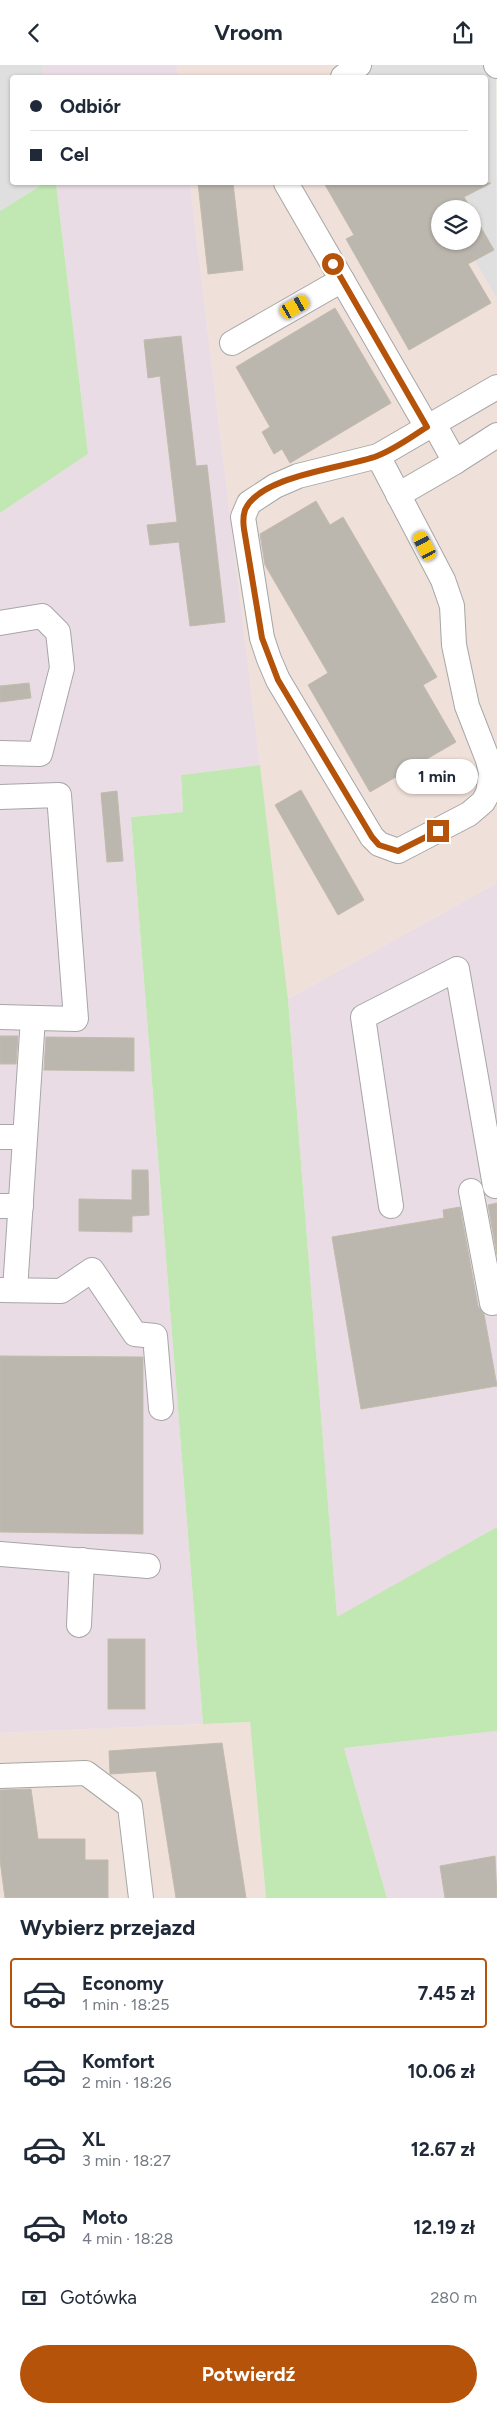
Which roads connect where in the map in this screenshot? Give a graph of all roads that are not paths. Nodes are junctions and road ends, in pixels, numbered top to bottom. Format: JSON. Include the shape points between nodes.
{"nodes":[{"id":1,"x":359,"y":65,"type":"edge"},
{"id":2,"x":346,"y":75,"type":"edge"},
{"id":3,"x":287,"y":185,"type":"edge"},
{"id":4,"x":342,"y":280,"type":"junction"},
{"id":5,"x":232,"y":343,"type":"dead end"},
{"id":6,"x":497,"y":387,"type":"edge"},
{"id":7,"x":431,"y":426,"type":"junction"},
{"id":8,"x":497,"y":435,"type":"edge"},
{"id":9,"x":378,"y":456,"type":"junction"},
{"id":10,"x":455,"y":462,"type":"junction"},
{"id":11,"x":398,"y":495,"type":"junction"},
{"id":12,"x":0,"y":623,"type":"edge"},
{"id":13,"x":0,"y":753,"type":"edge"},
{"id":14,"x":0,"y":797,"type":"edge"},
{"id":15,"x":0,"y":1017,"type":"edge"},
{"id":16,"x":33,"y":1018,"type":"junction"},
{"id":17,"x":0,"y":1137,"type":"edge"},
{"id":18,"x":25,"y":1137,"type":"junction"},
{"id":19,"x":495,"y":1186,"type":"dead end"},
{"id":20,"x":471,"y":1191,"type":"dead end"},
{"id":21,"x":10,"y":1206,"type":"edge"},
{"id":22,"x":391,"y":1207,"type":"dead end"},
{"id":23,"x":7,"y":1290,"type":"edge"},
{"id":24,"x":497,"y":1302,"type":"edge"},
{"id":25,"x":161,"y":1408,"type":"dead end"},
{"id":26,"x":0,"y":1553,"type":"edge"},
{"id":27,"x":82,"y":1560,"type":"junction"},
{"id":28,"x":148,"y":1566,"type":"dead end"},
{"id":29,"x":79,"y":1625,"type":"dead end"},
{"id":30,"x":0,"y":1776,"type":"edge"},
{"id":31,"x":141,"y":1898,"type":"edge"}],
"edges":[{"from":1,"to":2,"type":"lane"},
{"from":3,"to":4,"type":"lane"},
{"from":4,"to":5,"type":"lane"},
{"from":4,"to":7,"type":"lane"},
{"from":6,"to":7,"type":"lane"},
{"from":7,"to":9,"type":"lane"},
{"from":7,"to":10,"type":"lane"},
{"from":8,"to":10,"type":"lane"},
{"from":9,"to":11,"type":"lane"},
{"from":9,"to":11,"type":"lane","via":[[298,476],[275,486],[250,503],[243,517],[262,638],[278,680],[372,837],[379,845],[398,851],[469,814],[483,802],[492,773],[467,706],[454,645],[452,606],[443,579]]},
{"from":10,"to":11,"type":"lane"},
{"from":12,"to":13,"type":"lane","via":[[42,616],[58,632],[62,668],[40,754]]},
{"from":14,"to":16,"type":"lane","via":[[59,795],[76,1019]]},
{"from":15,"to":16,"type":"lane"},
{"from":16,"to":18,"type":"lane"},
{"from":17,"to":18,"type":"lane"},
{"from":18,"to":21,"type":"lane"},
{"from":19,"to":22,"type":"lane","via":[[457,969],[363,1017]]},
{"from":20,"to":24,"type":"lane","via":[[492,1303]]},
{"from":21,"to":23,"type":"lane"},
{"from":23,"to":25,"type":"lane","via":[[61,1291],[92,1270],[135,1334],[155,1336]]},
{"from":26,"to":27,"type":"lane"},
{"from":27,"to":28,"type":"lane"},
{"from":27,"to":29,"type":"lane"},
{"from":30,"to":31,"type":"lane","via":[[86,1773],[130,1806]]}]}
